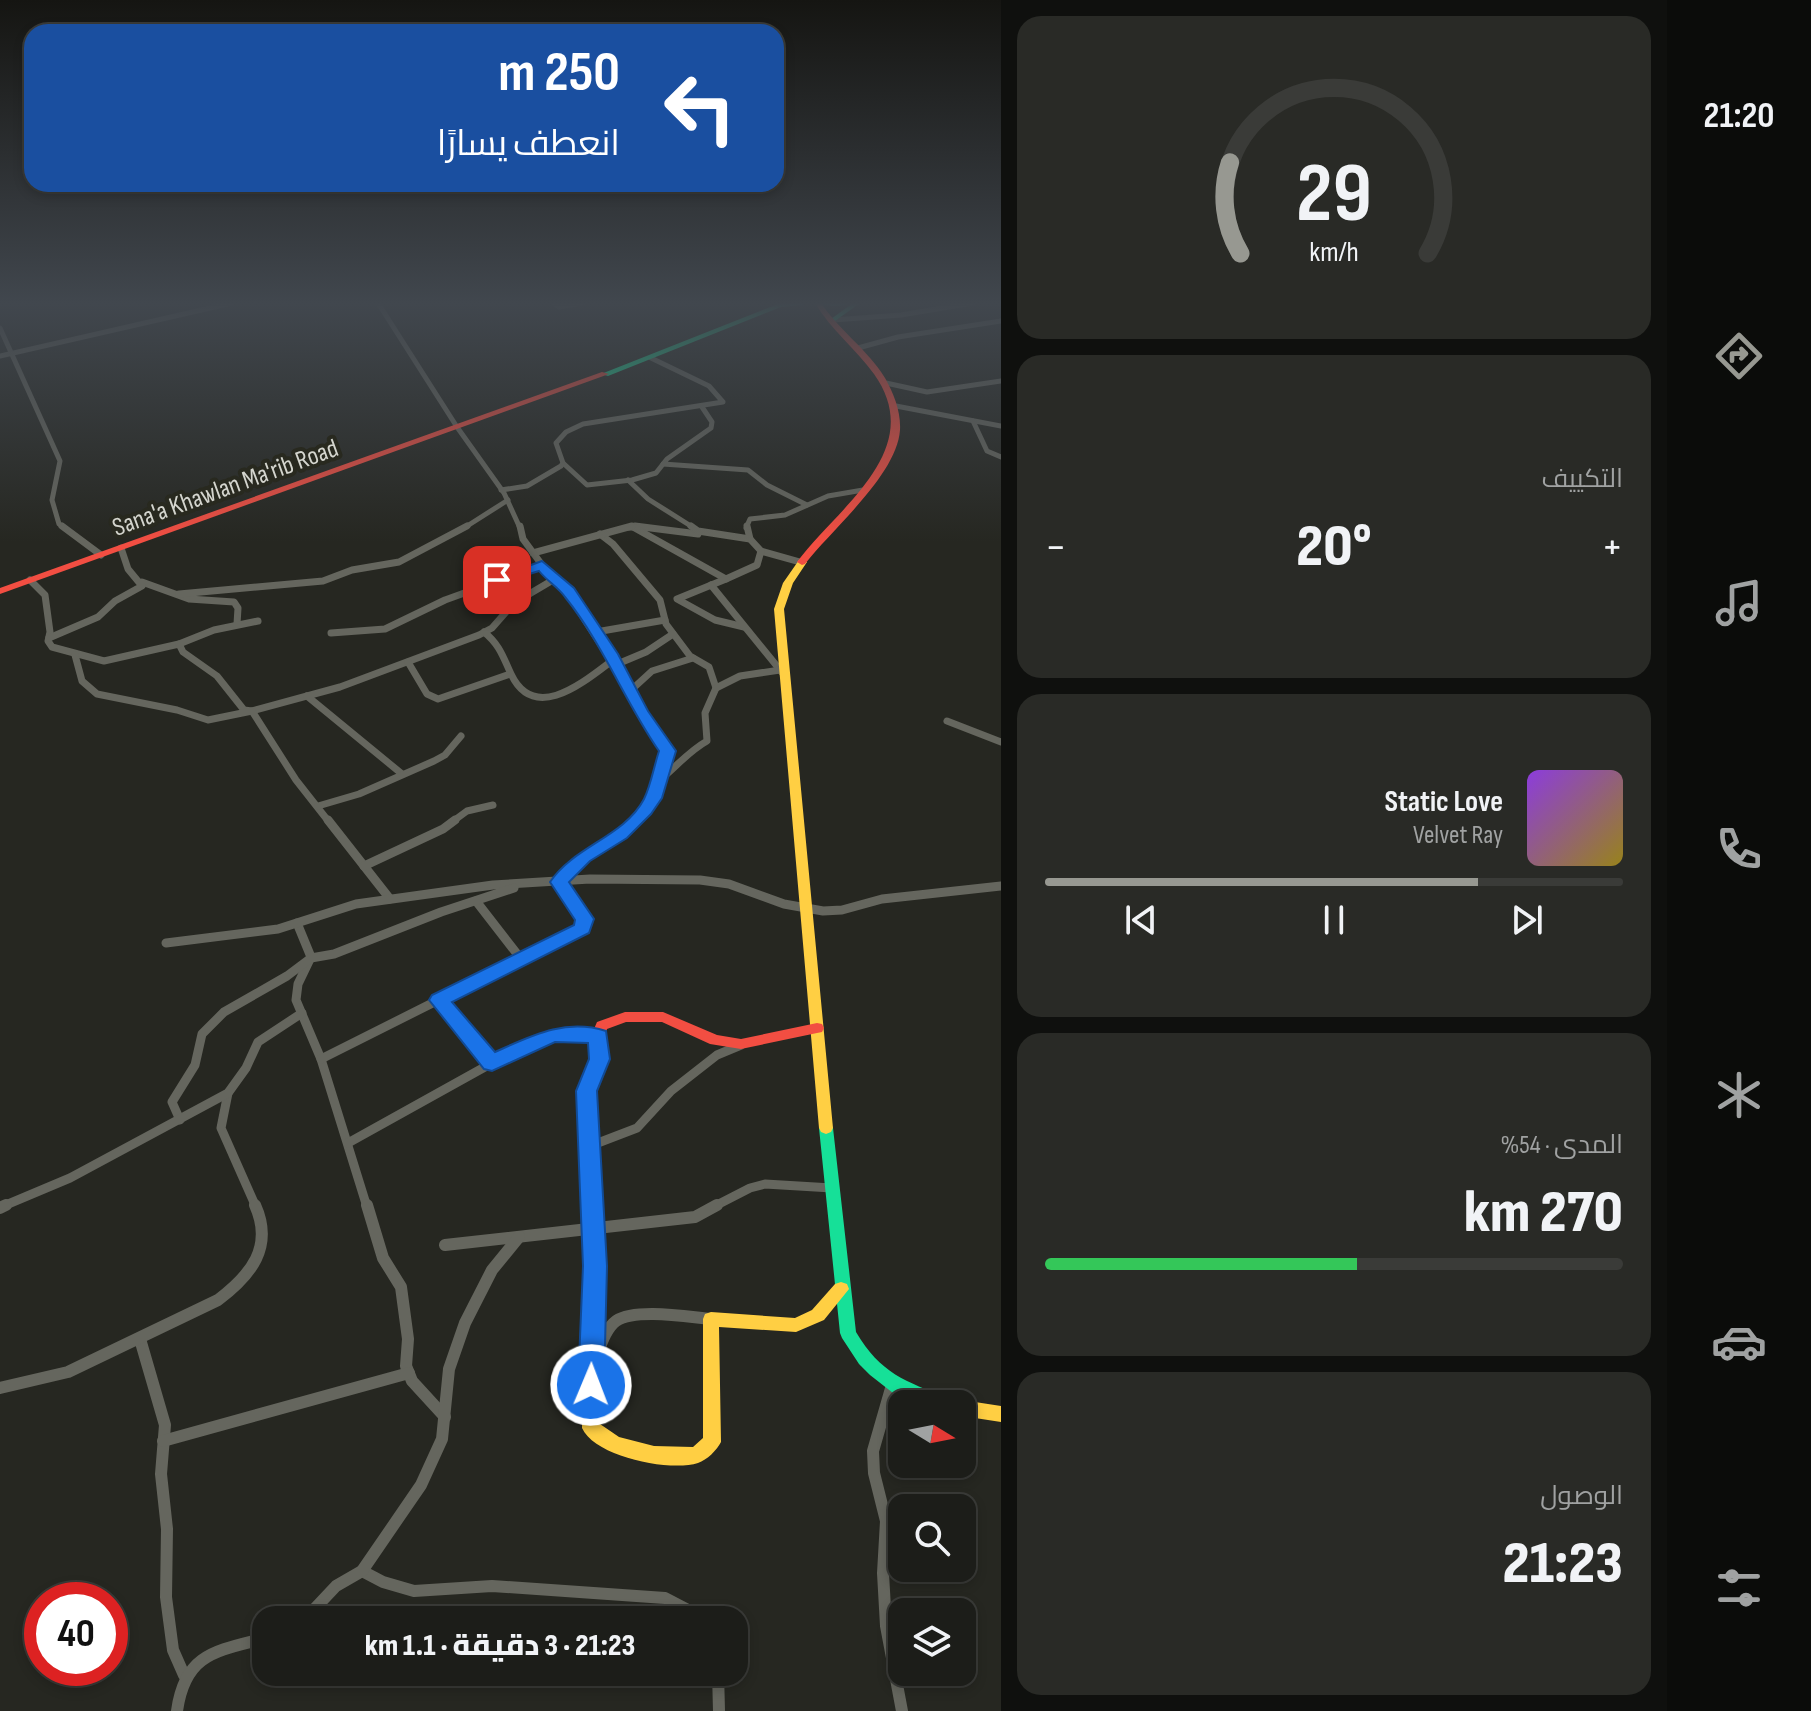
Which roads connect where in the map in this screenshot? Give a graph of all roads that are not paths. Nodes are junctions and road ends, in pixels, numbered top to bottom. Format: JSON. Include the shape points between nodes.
{"nodes":[{"id":1,"x":25,"y":383,"type":"edge"},
{"id":2,"x":429,"y":383,"type":"edge"},
{"id":3,"x":581,"y":383,"type":"edge"},
{"id":4,"x":702,"y":383,"type":"edge"},
{"id":5,"x":886,"y":383,"type":"joint"},
{"id":6,"x":989,"y":383,"type":"edge"},
{"id":7,"x":896,"y":406,"type":"junction"},
{"id":8,"x":702,"y":407,"type":"junction"},
{"id":9,"x":973,"y":421,"type":"junction"},
{"id":10,"x":1001,"y":426,"type":"edge"},
{"id":11,"x":457,"y":427,"type":"junction"},
{"id":12,"x":1001,"y":457,"type":"edge"},
{"id":13,"x":563,"y":463,"type":"junction"},
{"id":14,"x":663,"y":464,"type":"junction"},
{"id":15,"x":628,"y":480,"type":"junction"},
{"id":16,"x":501,"y":490,"type":"junction"},
{"id":17,"x":863,"y":490,"type":"junction"},
{"id":18,"x":508,"y":500,"type":"junction"},
{"id":19,"x":807,"y":505,"type":"junction"},
{"id":20,"x":633,"y":526,"type":"junction"},
{"id":21,"x":600,"y":534,"type":"junction"},
{"id":22,"x":711,"y":535,"type":"junction"},
{"id":23,"x":750,"y":539,"type":"junction"},
{"id":24,"x":121,"y":548,"type":"junction"},
{"id":25,"x":761,"y":551,"type":"junction"},
{"id":26,"x":533,"y":553,"type":"junction"},
{"id":27,"x":101,"y":555,"type":"junction"},
{"id":28,"x":800,"y":562,"type":"junction"},
{"id":29,"x":542,"y":565,"type":"junction"},
{"id":30,"x":726,"y":579,"type":"junction"},
{"id":31,"x":30,"y":580,"type":"junction"},
{"id":32,"x":553,"y":580,"type":"junction"},
{"id":33,"x":142,"y":582,"type":"junction"},
{"id":34,"x":711,"y":585,"type":"junction"},
{"id":35,"x":0,"y":591,"type":"edge"},
{"id":36,"x":179,"y":594,"type":"junction"},
{"id":37,"x":677,"y":599,"type":"junction"},
{"id":38,"x":660,"y":600,"type":"junction"},
{"id":39,"x":665,"y":620,"type":"junction"},
{"id":40,"x":258,"y":621,"type":"dead end"},
{"id":41,"x":237,"y":624,"type":"junction"},
{"id":42,"x":744,"y":627,"type":"junction"},
{"id":43,"x":484,"y":632,"type":"junction"},
{"id":44,"x":596,"y":632,"type":"junction"},
{"id":45,"x":331,"y":633,"type":"dead end"},
{"id":46,"x":673,"y":634,"type":"junction"},
{"id":47,"x":49,"y":638,"type":"junction"},
{"id":48,"x":179,"y":644,"type":"junction"},
{"id":49,"x":75,"y":655,"type":"junction"},
{"id":50,"x":693,"y":658,"type":"junction"},
{"id":51,"x":408,"y":662,"type":"junction"},
{"id":52,"x":614,"y":663,"type":"junction"},
{"id":53,"x":782,"y":673,"type":"junction"},
{"id":54,"x":510,"y":674,"type":"junction"},
{"id":55,"x":716,"y":688,"type":"junction"},
{"id":56,"x":629,"y":692,"type":"junction"},
{"id":57,"x":307,"y":696,"type":"junction"},
{"id":58,"x":252,"y":711,"type":"junction"},
{"id":59,"x":947,"y":721,"type":"dead end"},
{"id":60,"x":461,"y":736,"type":"dead end"},
{"id":61,"x":1001,"y":742,"type":"edge"},
{"id":62,"x":402,"y":774,"type":"junction"},
{"id":63,"x":659,"y":781,"type":"junction"},
{"id":64,"x":493,"y":805,"type":"dead end"},
{"id":65,"x":318,"y":806,"type":"junction"},
{"id":66,"x":364,"y":866,"type":"junction"},
{"id":67,"x":559,"y":882,"type":"junction"},
{"id":68,"x":522,"y":885,"type":"junction"},
{"id":69,"x":1001,"y":886,"type":"edge"},
{"id":70,"x":390,"y":899,"type":"junction"},
{"id":71,"x":476,"y":901,"type":"junction"},
{"id":72,"x":806,"y":909,"type":"junction"},
{"id":73,"x":297,"y":923,"type":"junction"},
{"id":74,"x":166,"y":943,"type":"dead end"},
{"id":75,"x":311,"y":958,"type":"junction"},
{"id":76,"x":521,"y":959,"type":"junction"},
{"id":77,"x":439,"y":1000,"type":"junction"},
{"id":78,"x":302,"y":1013,"type":"junction"},
{"id":79,"x":817,"y":1028,"type":"junction"},
{"id":80,"x":598,"y":1036,"type":"junction"},
{"id":81,"x":741,"y":1044,"type":"junction"},
{"id":82,"x":321,"y":1059,"type":"junction"},
{"id":83,"x":492,"y":1063,"type":"junction"},
{"id":84,"x":228,"y":1093,"type":"junction"},
{"id":85,"x":180,"y":1120,"type":"junction"},
{"id":86,"x":348,"y":1143,"type":"junction"},
{"id":87,"x":590,"y":1146,"type":"junction"},
{"id":88,"x":832,"y":1188,"type":"junction"},
{"id":89,"x":0,"y":1208,"type":"edge"},
{"id":90,"x":591,"y":1228,"type":"junction"},
{"id":91,"x":519,"y":1237,"type":"junction"},
{"id":92,"x":445,"y":1245,"type":"dead end"},
{"id":93,"x":841,"y":1289,"type":"junction"},
{"id":94,"x":711,"y":1319,"type":"junction"},
{"id":95,"x":140,"y":1339,"type":"junction"},
{"id":96,"x":592,"y":1365,"type":"junction"},
{"id":97,"x":409,"y":1373,"type":"junction"},
{"id":98,"x":892,"y":1385,"type":"junction"},
{"id":99,"x":0,"y":1388,"type":"edge"},
{"id":100,"x":905,"y":1390,"type":"edge"},
{"id":101,"x":976,"y":1410,"type":"edge"},
{"id":102,"x":1001,"y":1414,"type":"edge"},
{"id":103,"x":445,"y":1417,"type":"junction"},
{"id":104,"x":163,"y":1441,"type":"junction"},
{"id":105,"x":362,"y":1571,"type":"junction"},
{"id":106,"x":317,"y":1606,"type":"edge"},
{"id":107,"x":680,"y":1606,"type":"edge"},
{"id":108,"x":252,"y":1642,"type":"edge"},
{"id":109,"x":184,"y":1675,"type":"junction"},
{"id":110,"x":718,"y":1686,"type":"edge"},
{"id":111,"x":177,"y":1711,"type":"edge"},
{"id":112,"x":719,"y":1711,"type":"edge"},
{"id":113,"x":902,"y":1711,"type":"edge"}],
"edges":[{"from":1,"to":27,"type":"street","via":[[60,461],[52,500],[59,524]]},
{"from":2,"to":11,"type":"street"},
{"from":3,"to":11,"type":"street","name":"Sana'a Khawlan Ma'rib Road"},
{"from":4,"to":8,"type":"street","via":[[722,399]]},
{"from":5,"to":6,"type":"street","via":[[927,392]]},
{"from":5,"to":7,"type":"street"},
{"from":7,"to":9,"type":"street"},
{"from":7,"to":17,"type":"street","via":[[902,427],[898,442]]},
{"from":8,"to":13,"type":"street","via":[[599,420],[565,431],[556,443]]},
{"from":8,"to":14,"type":"street","via":[[711,428]]},
{"from":9,"to":10,"type":"street"},
{"from":9,"to":12,"type":"street","via":[[987,451]]},
{"from":11,"to":16,"type":"street"},
{"from":11,"to":24,"type":"street","name":"Sana'a Khawlan Ma'rib Road"},
{"from":13,"to":15,"type":"street","via":[[587,485]]},
{"from":13,"to":16,"type":"street","via":[[527,486]]},
{"from":14,"to":15,"type":"street","via":[[656,473]]},
{"from":14,"to":19,"type":"street","via":[[748,470]]},
{"from":15,"to":22,"type":"street","via":[[672,516]]},
{"from":16,"to":18,"type":"street"},
{"from":17,"to":19,"type":"street"},
{"from":17,"to":28,"type":"street"},
{"from":18,"to":26,"type":"street"},
{"from":18,"to":36,"type":"street","via":[[399,562],[323,581]]},
{"from":19,"to":23,"type":"street","via":[[785,515],[750,519]]},
{"from":20,"to":21,"type":"street"},
{"from":20,"to":22,"type":"street"},
{"from":20,"to":30,"type":"street"},
{"from":21,"to":26,"type":"street"},
{"from":21,"to":38,"type":"street"},
{"from":22,"to":23,"type":"street"},
{"from":23,"to":25,"type":"street"},
{"from":24,"to":27,"type":"street","name":"Sana'a Khawlan Ma'rib Road"},
{"from":24,"to":33,"type":"street","via":[[128,569]]},
{"from":25,"to":28,"type":"street"},
{"from":25,"to":30,"type":"street","via":[[757,565]]},
{"from":26,"to":29,"type":"street"},
{"from":27,"to":31,"type":"street","name":"Sana'a Khawlan Ma'rib Road"},
{"from":28,"to":53,"type":"street","via":[[782,588]]},
{"from":29,"to":32,"type":"street"},
{"from":29,"to":45,"type":"street","via":[[445,600],[385,629]]},
{"from":30,"to":34,"type":"street"},
{"from":31,"to":35,"type":"street","name":"Sana'a Khawlan Ma'rib Road"},
{"from":31,"to":47,"type":"street","via":[[45,595]]},
{"from":32,"to":43,"type":"street","via":[[514,603]]},
{"from":32,"to":44,"type":"street","via":[[569,591]]},
{"from":33,"to":36,"type":"street"},
{"from":33,"to":47,"type":"street","via":[[98,617]]},
{"from":34,"to":37,"type":"street"},
{"from":34,"to":42,"type":"street"},
{"from":36,"to":41,"type":"street","via":[[234,602]]},
{"from":37,"to":38,"type":"street"},
{"from":37,"to":42,"type":"street","via":[[715,620]]},
{"from":38,"to":39,"type":"street"},
{"from":39,"to":44,"type":"street"},
{"from":39,"to":46,"type":"street"},
{"from":40,"to":41,"type":"street"},
{"from":41,"to":48,"type":"street"},
{"from":42,"to":53,"type":"street"},
{"from":43,"to":51,"type":"street"},
{"from":43,"to":54,"type":"street","via":[[503,649]]},
{"from":44,"to":52,"type":"street"},
{"from":46,"to":50,"type":"street"},
{"from":46,"to":52,"type":"street","via":[[646,652]]},
{"from":47,"to":49,"type":"street","via":[[52,647]]},
{"from":48,"to":49,"type":"street","via":[[113,660]]},
{"from":48,"to":58,"type":"street","via":[[217,676],[244,710]]},
{"from":49,"to":58,"type":"street","via":[[82,681],[97,694],[208,720]]},
{"from":50,"to":55,"type":"street","via":[[709,667]]},
{"from":50,"to":56,"type":"street","via":[[652,671]]},
{"from":51,"to":54,"type":"street","via":[[427,694],[438,699]]},
{"from":51,"to":57,"type":"street"},
{"from":52,"to":54,"type":"street","via":[[555,698],[533,695]]},
{"from":52,"to":56,"type":"street"},
{"from":53,"to":55,"type":"street","via":[[740,676]]},
{"from":53,"to":72,"type":"street"},
{"from":55,"to":63,"type":"street","via":[[705,713],[707,741]]},
{"from":56,"to":63,"type":"street","via":[[666,746]]},
{"from":57,"to":58,"type":"street"},
{"from":57,"to":62,"type":"street"},
{"from":58,"to":65,"type":"street"},
{"from":59,"to":61,"type":"street"},
{"from":60,"to":62,"type":"street","via":[[445,755]]},
{"from":62,"to":65,"type":"street"},
{"from":63,"to":67,"type":"street","via":[[634,822]]},
{"from":64,"to":66,"type":"street","via":[[467,811],[443,829]]},
{"from":65,"to":66,"type":"street"},
{"from":66,"to":70,"type":"street"},
{"from":67,"to":68,"type":"street"},
{"from":67,"to":72,"type":"street","via":[[715,882]]},
{"from":67,"to":76,"type":"street","via":[[585,923]]},
{"from":68,"to":70,"type":"street"},
{"from":68,"to":71,"type":"street"},
{"from":69,"to":72,"type":"street","via":[[882,899],[842,910]]},
{"from":70,"to":73,"type":"street"},
{"from":71,"to":75,"type":"street"},
{"from":71,"to":76,"type":"street"},
{"from":72,"to":79,"type":"street"},
{"from":73,"to":74,"type":"street"},
{"from":73,"to":75,"type":"street"},
{"from":75,"to":78,"type":"street","via":[[298,984],[296,1000]]},
{"from":75,"to":85,"type":"street","via":[[224,1012],[202,1034],[195,1065],[172,1102]]},
{"from":76,"to":77,"type":"street"},
{"from":77,"to":82,"type":"street"},
{"from":77,"to":83,"type":"street"},
{"from":78,"to":82,"type":"street"},
{"from":78,"to":84,"type":"street","via":[[258,1042]]},
{"from":79,"to":81,"type":"street"},
{"from":79,"to":88,"type":"street"},
{"from":80,"to":81,"type":"street","via":[[609,1021],[663,1017],[715,1040]]},
{"from":80,"to":83,"type":"street","via":[[552,1035]]},
{"from":80,"to":87,"type":"street","via":[[600,1059],[587,1091]]},
{"from":81,"to":87,"type":"street","via":[[717,1055],[671,1091],[637,1128]]},
{"from":82,"to":86,"type":"street"},
{"from":83,"to":86,"type":"street"},
{"from":84,"to":85,"type":"street"},
{"from":84,"to":95,"type":"street","via":[[221,1128],[264,1225],[256,1260],[238,1285],[218,1300]]},
{"from":85,"to":89,"type":"street"},
{"from":86,"to":97,"type":"street","via":[[383,1258],[401,1287]]},
{"from":87,"to":90,"type":"street"},
{"from":88,"to":90,"type":"street","via":[[765,1184],[695,1217]]},
{"from":88,"to":93,"type":"street"},
{"from":90,"to":91,"type":"street"},
{"from":90,"to":96,"type":"street"},
{"from":91,"to":92,"type":"street"},
{"from":91,"to":103,"type":"street","via":[[492,1270],[465,1323],[449,1369]]},
{"from":93,"to":94,"type":"street","via":[[818,1315],[796,1325]]},
{"from":93,"to":98,"type":"street","via":[[847,1331],[865,1362]]},
{"from":94,"to":96,"type":"street","via":[[618,1320]]},
{"from":94,"to":96,"type":"street","via":[[712,1442],[693,1456],[623,1447],[597,1437],[589,1405]]},
{"from":95,"to":99,"type":"street","via":[[68,1372]]},
{"from":95,"to":104,"type":"street","via":[[165,1425]]},
{"from":97,"to":103,"type":"street"},
{"from":97,"to":104,"type":"street"},
{"from":98,"to":100,"type":"street"},
{"from":98,"to":113,"type":"street","via":[[873,1451],[886,1521],[886,1626]]},
{"from":101,"to":102,"type":"street"},
{"from":103,"to":105,"type":"street","via":[[442,1439],[421,1485]]},
{"from":104,"to":109,"type":"street","via":[[168,1621]]},
{"from":105,"to":106,"type":"street","via":[[336,1586]]},
{"from":105,"to":107,"type":"street","via":[[392,1588],[417,1593],[493,1586],[665,1598]]},
{"from":108,"to":109,"type":"street","via":[[201,1657]]},
{"from":109,"to":111,"type":"street"},
{"from":110,"to":112,"type":"street"}]}
